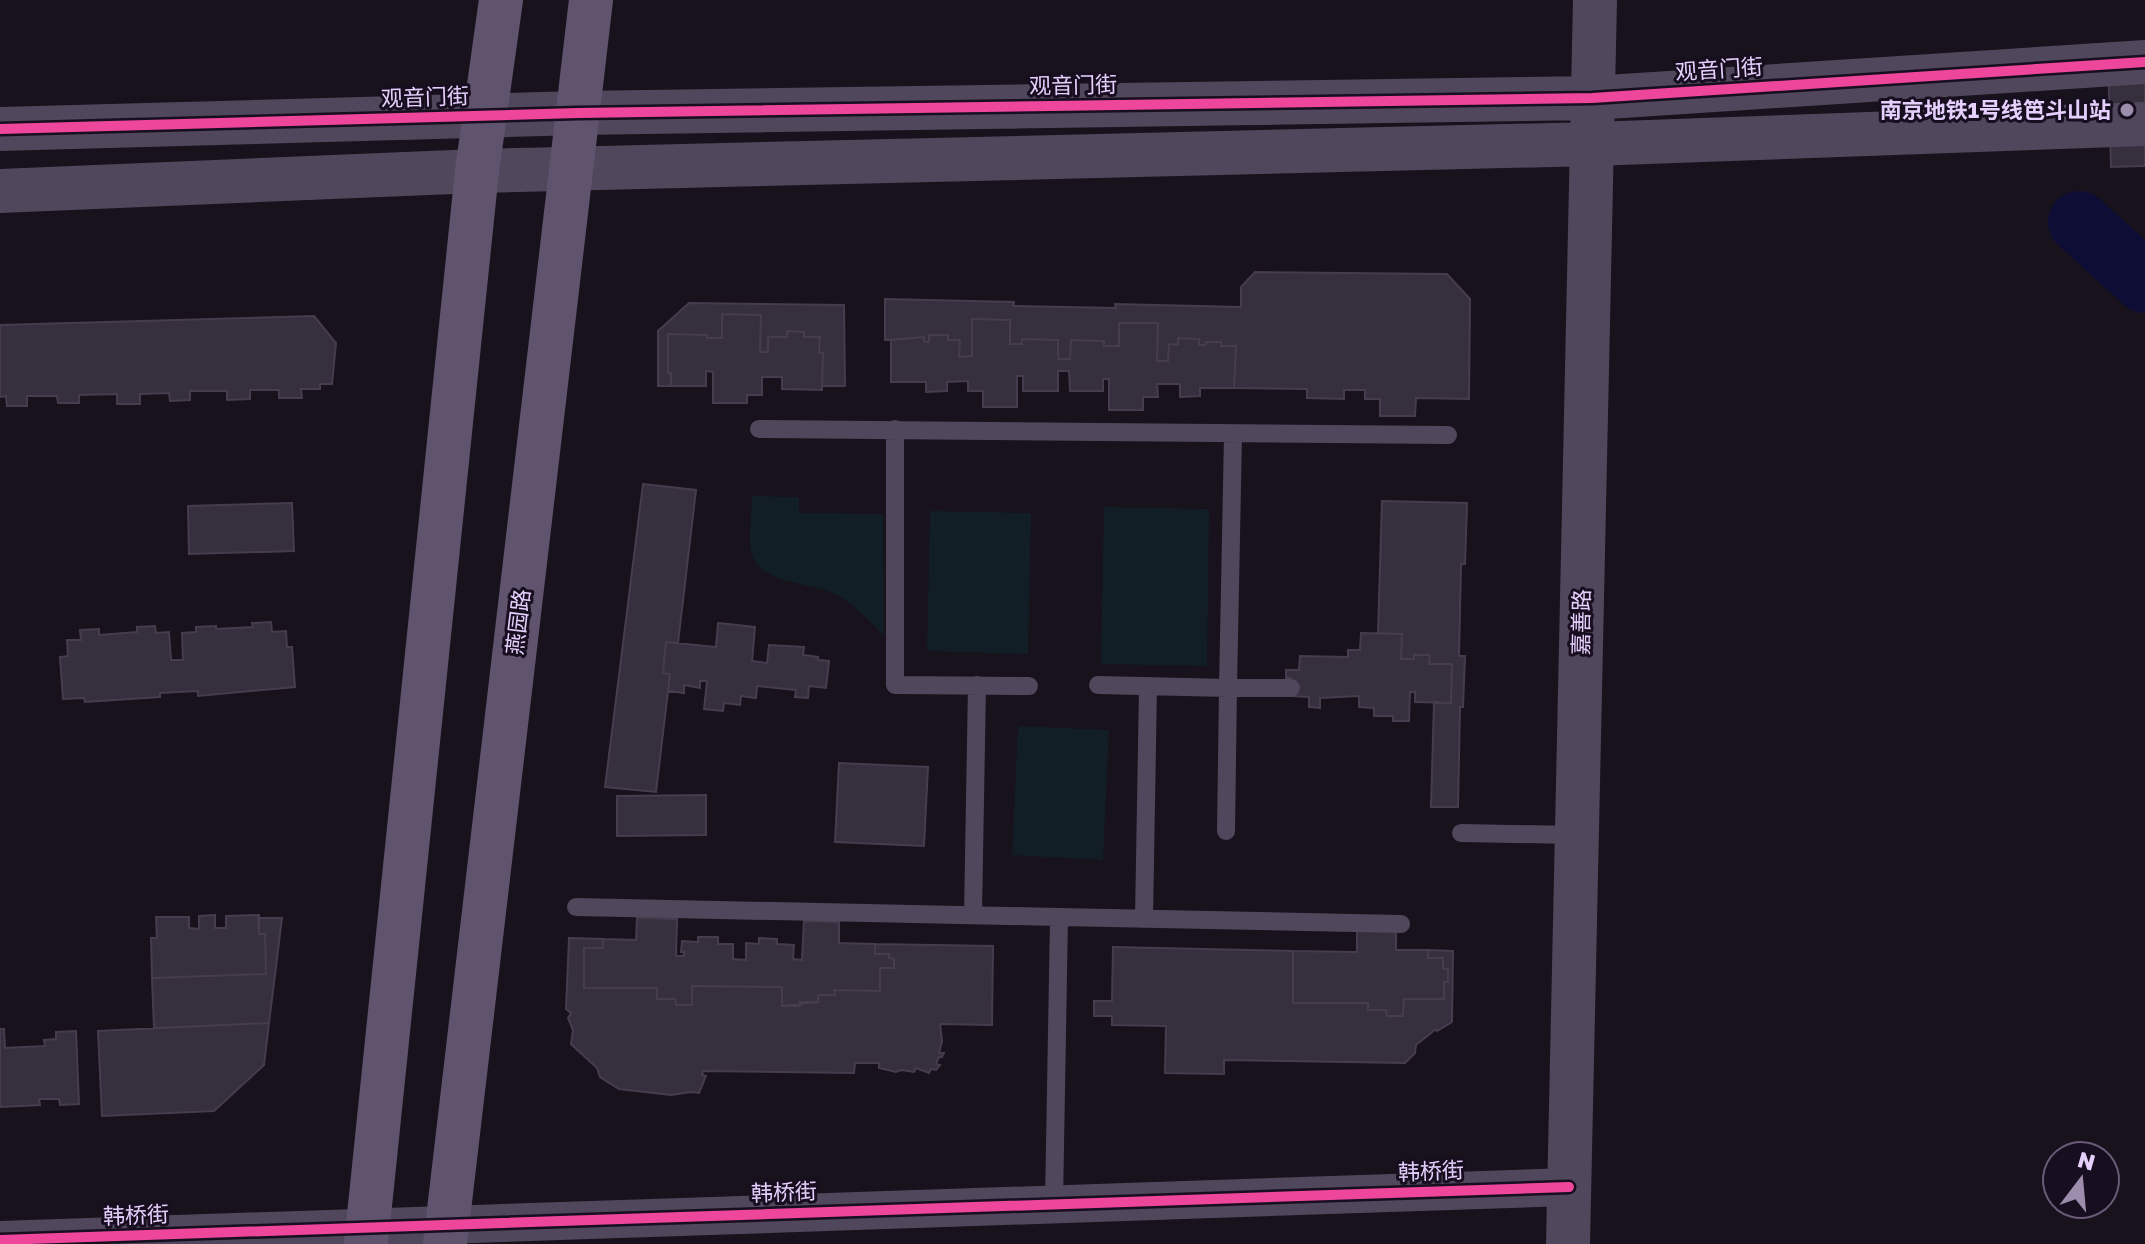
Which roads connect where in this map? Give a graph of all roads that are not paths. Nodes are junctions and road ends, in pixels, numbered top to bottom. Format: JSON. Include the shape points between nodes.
{"nodes":[{"id":1,"x":501,"y":0,"type":"edge"},
{"id":2,"x":591,"y":0,"type":"edge"},
{"id":3,"x":1595,"y":0,"type":"edge"},
{"id":4,"x":2145,"y":62,"type":"edge"},
{"id":5,"x":1592,"y":98,"type":"junction"},
{"id":6,"x":578,"y":113,"type":"junction"},
{"id":7,"x":485,"y":116,"type":"junction"},
{"id":8,"x":2145,"y":124,"type":"edge"},
{"id":9,"x":0,"y":129,"type":"edge"},
{"id":10,"x":1592,"y":144,"type":"junction"},
{"id":11,"x":571,"y":169,"type":"junction"},
{"id":12,"x":477,"y":171,"type":"junction"},
{"id":13,"x":0,"y":191,"type":"edge"},
{"id":14,"x":759,"y":429,"type":"dead end"},
{"id":15,"x":895,"y":429,"type":"junction"},
{"id":16,"x":1233,"y":435,"type":"junction"},
{"id":17,"x":1448,"y":435,"type":"dead end"},
{"id":18,"x":977,"y":685,"type":"junction"},
{"id":19,"x":1098,"y":685,"type":"dead end"},
{"id":20,"x":1029,"y":686,"type":"dead end"},
{"id":21,"x":1148,"y":686,"type":"junction"},
{"id":22,"x":1228,"y":688,"type":"junction"},
{"id":23,"x":1291,"y":688,"type":"dead end"},
{"id":24,"x":1226,"y":831,"type":"dead end"},
{"id":25,"x":1461,"y":833,"type":"dead end"},
{"id":26,"x":1576,"y":835,"type":"junction"},
{"id":27,"x":576,"y":907,"type":"dead end"},
{"id":28,"x":973,"y":915,"type":"junction"},
{"id":29,"x":1059,"y":917,"type":"junction"},
{"id":30,"x":1144,"y":919,"type":"junction"},
{"id":31,"x":1401,"y":924,"type":"dead end"},
{"id":32,"x":1569,"y":1187,"type":"junction"},
{"id":33,"x":1054,"y":1204,"type":"junction"},
{"id":34,"x":446,"y":1234,"type":"edge"},
{"id":35,"x":367,"y":1235,"type":"edge"},
{"id":36,"x":0,"y":1240,"type":"edge"},
{"id":37,"x":1568,"y":1244,"type":"edge"}],
"edges":[{"from":1,"to":7,"type":"main road"},
{"from":2,"to":6,"type":"main road","name":"燕园路"},
{"from":3,"to":5,"type":"street","name":"嘉善路"},
{"from":4,"to":5,"type":"street","name":"观音门街"},
{"from":5,"to":6,"type":"street","name":"观音门街"},
{"from":5,"to":10,"type":"street","name":"嘉善路"},
{"from":6,"to":7,"type":"street","name":"观音门街"},
{"from":6,"to":11,"type":"main road","name":"燕园路"},
{"from":7,"to":9,"type":"street","name":"观音门街"},
{"from":7,"to":12,"type":"main road"},
{"from":8,"to":10,"type":"street"},
{"from":10,"to":11,"type":"street"},
{"from":10,"to":26,"type":"street","name":"嘉善路"},
{"from":11,"to":12,"type":"street"},
{"from":11,"to":34,"type":"main road","name":"燕园路"},
{"from":12,"to":13,"type":"street"},
{"from":12,"to":35,"type":"main road"},
{"from":14,"to":15,"type":"lane"},
{"from":15,"to":16,"type":"lane"},
{"from":15,"to":18,"type":"lane","via":[[895,685]]},
{"from":16,"to":17,"type":"lane"},
{"from":16,"to":22,"type":"lane"},
{"from":18,"to":20,"type":"lane"},
{"from":18,"to":28,"type":"lane"},
{"from":19,"to":21,"type":"lane"},
{"from":21,"to":22,"type":"lane"},
{"from":21,"to":30,"type":"lane"},
{"from":22,"to":23,"type":"lane"},
{"from":22,"to":24,"type":"lane"},
{"from":25,"to":26,"type":"lane"},
{"from":26,"to":32,"type":"street","name":"嘉善路"},
{"from":27,"to":28,"type":"lane"},
{"from":28,"to":29,"type":"lane"},
{"from":29,"to":30,"type":"lane"},
{"from":29,"to":33,"type":"lane"},
{"from":30,"to":31,"type":"lane"},
{"from":32,"to":33,"type":"street","name":"韩桥街"},
{"from":32,"to":37,"type":"street","name":"嘉善路"},
{"from":33,"to":34,"type":"street","name":"韩桥街"},
{"from":34,"to":35,"type":"street","name":"韩桥街"},
{"from":35,"to":36,"type":"street","name":"韩桥街"}]}
